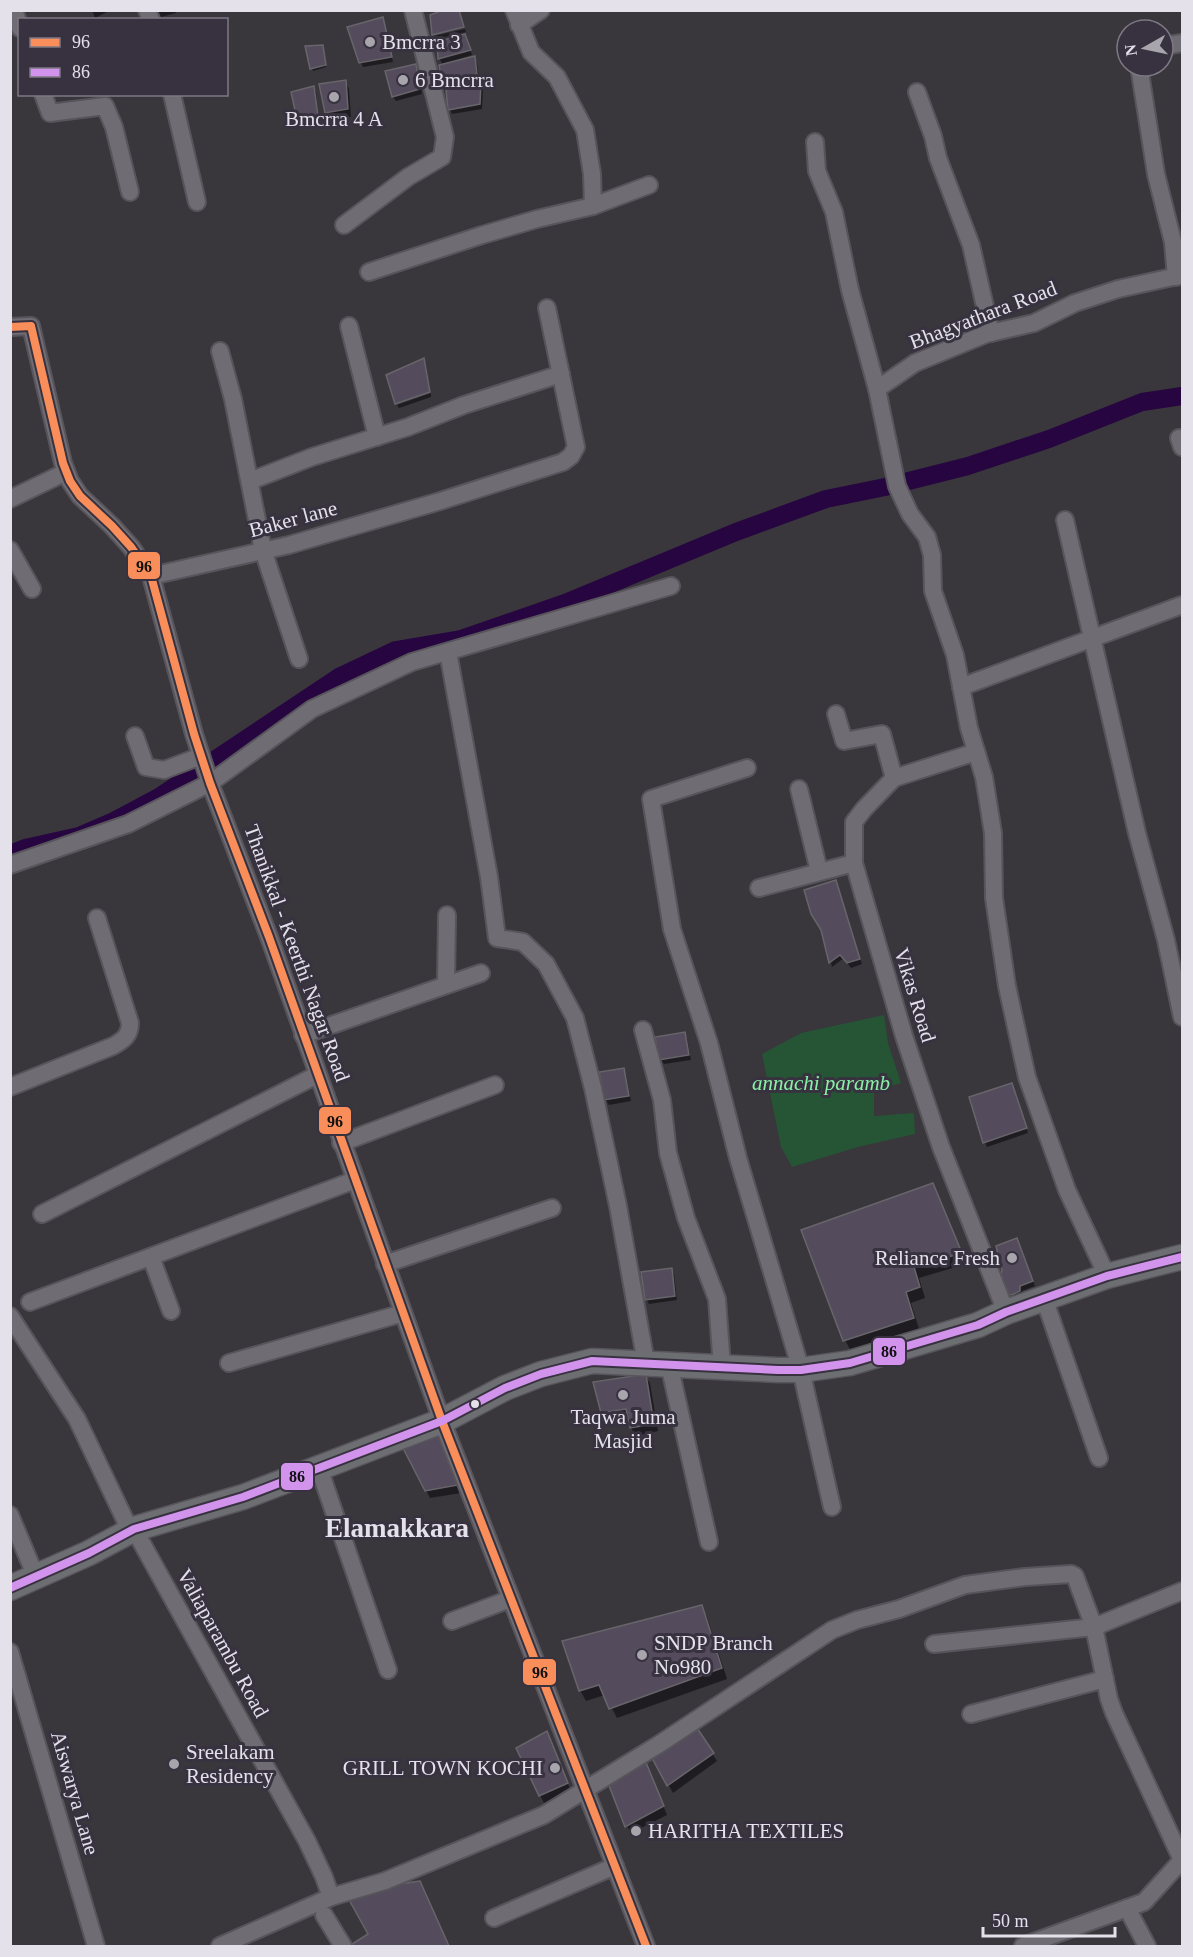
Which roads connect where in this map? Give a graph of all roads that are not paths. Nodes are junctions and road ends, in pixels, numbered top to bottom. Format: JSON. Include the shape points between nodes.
{"nodes":[{"id":1,"x":413,"y":10,"type":"edge"},
{"id":2,"x":541,"y":10,"type":"edge"},
{"id":3,"x":516,"y":18,"type":"edge"},
{"id":4,"x":1141,"y":78,"type":"edge"},
{"id":5,"x":917,"y":92,"type":"dead end"},
{"id":6,"x":44,"y":96,"type":"edge"},
{"id":7,"x":172,"y":96,"type":"edge"},
{"id":8,"x":816,"y":142,"type":"dead end"},
{"id":9,"x":649,"y":185,"type":"dead end"},
{"id":10,"x":130,"y":192,"type":"dead end"},
{"id":11,"x":197,"y":202,"type":"dead end"},
{"id":12,"x":592,"y":206,"type":"junction"},
{"id":13,"x":344,"y":225,"type":"dead end"},
{"id":14,"x":369,"y":272,"type":"dead end"},
{"id":15,"x":1179,"y":276,"type":"edge"},
{"id":16,"x":547,"y":308,"type":"dead end"},
{"id":17,"x":349,"y":326,"type":"dead end"},
{"id":18,"x":10,"y":327,"type":"edge"},
{"id":19,"x":991,"y":333,"type":"junction"},
{"id":20,"x":220,"y":351,"type":"dead end"},
{"id":21,"x":561,"y":374,"type":"junction"},
{"id":22,"x":877,"y":389,"type":"junction"},
{"id":23,"x":377,"y":437,"type":"junction"},
{"id":24,"x":66,"y":472,"type":"junction"},
{"id":25,"x":249,"y":481,"type":"junction"},
{"id":26,"x":10,"y":499,"type":"edge"},
{"id":27,"x":1065,"y":520,"type":"dead end"},
{"id":28,"x":10,"y":550,"type":"edge"},
{"id":29,"x":263,"y":550,"type":"junction"},
{"id":30,"x":151,"y":576,"type":"junction"},
{"id":31,"x":671,"y":586,"type":"dead end"},
{"id":32,"x":32,"y":589,"type":"dead end"},
{"id":33,"x":1182,"y":605,"type":"edge"},
{"id":34,"x":1092,"y":639,"type":"junction"},
{"id":35,"x":448,"y":652,"type":"junction"},
{"id":36,"x":299,"y":659,"type":"dead end"},
{"id":37,"x":961,"y":687,"type":"junction"},
{"id":38,"x":836,"y":714,"type":"dead end"},
{"id":39,"x":135,"y":736,"type":"dead end"},
{"id":40,"x":976,"y":752,"type":"junction"},
{"id":41,"x":747,"y":768,"type":"dead end"},
{"id":42,"x":205,"y":769,"type":"junction"},
{"id":43,"x":894,"y":778,"type":"junction"},
{"id":44,"x":799,"y":789,"type":"dead end"},
{"id":45,"x":854,"y":862,"type":"junction"},
{"id":46,"x":10,"y":865,"type":"edge"},
{"id":47,"x":819,"y":871,"type":"junction"},
{"id":48,"x":759,"y":888,"type":"dead end"},
{"id":49,"x":447,"y":915,"type":"dead end"},
{"id":50,"x":97,"y":918,"type":"dead end"},
{"id":51,"x":482,"y":973,"type":"dead end"},
{"id":52,"x":446,"y":985,"type":"junction"},
{"id":53,"x":1182,"y":1017,"type":"edge"},
{"id":54,"x":643,"y":1030,"type":"dead end"},
{"id":55,"x":303,"y":1035,"type":"junction"},
{"id":56,"x":317,"y":1075,"type":"junction"},
{"id":57,"x":495,"y":1086,"type":"dead end"},
{"id":58,"x":10,"y":1087,"type":"edge"},
{"id":59,"x":341,"y":1143,"type":"junction"},
{"id":60,"x":355,"y":1180,"type":"junction"},
{"id":61,"x":552,"y":1208,"type":"dead end"},
{"id":62,"x":42,"y":1214,"type":"dead end"},
{"id":63,"x":151,"y":1257,"type":"junction"},
{"id":64,"x":1182,"y":1257,"type":"edge"},
{"id":65,"x":385,"y":1264,"type":"junction"},
{"id":66,"x":1107,"y":1276,"type":"junction"},
{"id":67,"x":1044,"y":1298,"type":"junction"},
{"id":68,"x":30,"y":1302,"type":"dead end"},
{"id":69,"x":171,"y":1311,"type":"dead end"},
{"id":70,"x":1006,"y":1312,"type":"junction"},
{"id":71,"x":403,"y":1313,"type":"junction"},
{"id":72,"x":10,"y":1316,"type":"edge"},
{"id":73,"x":229,"y":1363,"type":"dead end"},
{"id":74,"x":658,"y":1364,"type":"junction"},
{"id":75,"x":722,"y":1367,"type":"junction"},
{"id":76,"x":801,"y":1370,"type":"junction"},
{"id":77,"x":442,"y":1421,"type":"junction"},
{"id":78,"x":1099,"y":1458,"type":"dead end"},
{"id":79,"x":319,"y":1468,"type":"junction"},
{"id":80,"x":832,"y":1507,"type":"dead end"},
{"id":81,"x":10,"y":1515,"type":"edge"},
{"id":82,"x":134,"y":1529,"type":"junction"},
{"id":83,"x":709,"y":1542,"type":"dead end"},
{"id":84,"x":36,"y":1576,"type":"junction"},
{"id":85,"x":10,"y":1588,"type":"edge"},
{"id":86,"x":1182,"y":1591,"type":"edge"},
{"id":87,"x":510,"y":1599,"type":"junction"},
{"id":88,"x":452,"y":1621,"type":"dead end"},
{"id":89,"x":1094,"y":1627,"type":"junction"},
{"id":90,"x":934,"y":1644,"type":"dead end"},
{"id":91,"x":10,"y":1652,"type":"edge"},
{"id":92,"x":388,"y":1670,"type":"dead end"},
{"id":93,"x":1105,"y":1679,"type":"junction"},
{"id":94,"x":971,"y":1714,"type":"dead end"},
{"id":95,"x":585,"y":1789,"type":"junction"},
{"id":96,"x":1182,"y":1860,"type":"edge"},
{"id":97,"x":615,"y":1866,"type":"junction"},
{"id":98,"x":331,"y":1897,"type":"junction"},
{"id":99,"x":1127,"y":1908,"type":"junction"},
{"id":100,"x":324,"y":1915,"type":"dead end"},
{"id":101,"x":494,"y":1918,"type":"dead end"},
{"id":102,"x":96,"y":1947,"type":"edge"},
{"id":103,"x":220,"y":1947,"type":"edge"},
{"id":104,"x":343,"y":1947,"type":"edge"},
{"id":105,"x":646,"y":1947,"type":"edge"},
{"id":106,"x":1023,"y":1947,"type":"edge"},
{"id":107,"x":1147,"y":1947,"type":"edge"}],
"edges":[{"from":1,"to":13,"type":"street","via":[[445,137],[442,157]]},
{"from":2,"to":3,"type":"street"},
{"from":3,"to":12,"type":"street","via":[[531,52],[557,77],[585,130]]},
{"from":4,"to":15,"type":"street","via":[[1156,174]]},
{"from":5,"to":19,"type":"street","via":[[971,246]]},
{"from":6,"to":10,"type":"street","via":[[50,113],[105,106]]},
{"from":7,"to":11,"type":"street"},
{"from":8,"to":22,"type":"street","via":[[817,171],[834,213]]},
{"from":9,"to":12,"type":"street"},
{"from":12,"to":14,"type":"street","via":[[493,232]]},
{"from":15,"to":19,"type":"street","name":"Bhagyathara Road","via":[[1118,289],[1075,303],[1034,323]]},
{"from":16,"to":21,"type":"street","name":"Baker lane"},
{"from":17,"to":23,"type":"street"},
{"from":18,"to":24,"type":"street","via":[[31,326]]},
{"from":19,"to":22,"type":"street","name":"Bhagyathara Road","via":[[915,363]]},
{"from":20,"to":25,"type":"street"},
{"from":21,"to":23,"type":"street"},
{"from":21,"to":29,"type":"street","name":"Baker lane","via":[[576,447],[563,462]]},
{"from":22,"to":37,"type":"street","via":[[897,486],[927,537],[933,591],[955,655]]},
{"from":23,"to":25,"type":"street"},
{"from":24,"to":26,"type":"street"},
{"from":24,"to":30,"type":"street","via":[[80,496],[125,540]]},
{"from":25,"to":29,"type":"street"},
{"from":27,"to":34,"type":"street"},
{"from":28,"to":32,"type":"street"},
{"from":29,"to":30,"type":"street","name":"Baker lane"},
{"from":29,"to":36,"type":"street"},
{"from":30,"to":42,"type":"street","name":"Thanikkal - Keerthi Nagar Road"},
{"from":31,"to":35,"type":"street"},
{"from":33,"to":34,"type":"street"},
{"from":34,"to":37,"type":"street"},
{"from":34,"to":53,"type":"street"},
{"from":35,"to":42,"type":"street","via":[[412,662],[312,709]]},
{"from":35,"to":74,"type":"street","via":[[497,938],[523,942],[546,964],[575,1018]]},
{"from":37,"to":40,"type":"street"},
{"from":38,"to":43,"type":"street","via":[[844,741],[882,734]]},
{"from":39,"to":42,"type":"street","via":[[146,767]]},
{"from":40,"to":43,"type":"street","name":"Vikas Road"},
{"from":40,"to":66,"type":"street","via":[[993,833],[994,898],[1007,986],[1027,1077],[1067,1190]]},
{"from":41,"to":76,"type":"street","via":[[651,799],[672,929]]},
{"from":42,"to":46,"type":"street","via":[[128,824]]},
{"from":42,"to":55,"type":"street","name":"Thanikkal - Keerthi Nagar Road"},
{"from":43,"to":45,"type":"street","name":"Vikas Road","via":[[854,822]]},
{"from":44,"to":47,"type":"street"},
{"from":45,"to":47,"type":"street"},
{"from":45,"to":70,"type":"street","name":"Vikas Road","via":[[930,1114]]},
{"from":47,"to":48,"type":"street"},
{"from":49,"to":52,"type":"street"},
{"from":50,"to":58,"type":"street","via":[[130,1023],[129,1032],[113,1046]]},
{"from":51,"to":52,"type":"street"},
{"from":52,"to":55,"type":"street"},
{"from":54,"to":75,"type":"street","via":[[662,1100],[668,1154],[717,1299]]},
{"from":55,"to":56,"type":"street","name":"Thanikkal - Keerthi Nagar Road"},
{"from":56,"to":59,"type":"street","name":"Thanikkal - Keerthi Nagar Road"},
{"from":56,"to":62,"type":"street"},
{"from":57,"to":59,"type":"street"},
{"from":59,"to":60,"type":"street","name":"Thanikkal - Keerthi Nagar Road"},
{"from":60,"to":63,"type":"street"},
{"from":60,"to":65,"type":"street","name":"Thanikkal - Keerthi Nagar Road"},
{"from":61,"to":65,"type":"street"},
{"from":63,"to":68,"type":"street"},
{"from":63,"to":69,"type":"street"},
{"from":64,"to":66,"type":"street"},
{"from":65,"to":71,"type":"street","name":"Thanikkal - Keerthi Nagar Road"},
{"from":66,"to":67,"type":"street"},
{"from":67,"to":70,"type":"street"},
{"from":67,"to":78,"type":"street"},
{"from":70,"to":76,"type":"street","via":[[978,1326],[850,1363]]},
{"from":71,"to":73,"type":"street"},
{"from":71,"to":77,"type":"street","name":"Thanikkal - Keerthi Nagar Road"},
{"from":72,"to":82,"type":"street","name":"Valiaparambu Road","via":[[77,1419],[128,1524]]},
{"from":74,"to":75,"type":"street"},
{"from":74,"to":77,"type":"street","via":[[592,1361],[541,1374]]},
{"from":74,"to":83,"type":"street"},
{"from":75,"to":76,"type":"street"},
{"from":76,"to":80,"type":"street"},
{"from":77,"to":79,"type":"street"},
{"from":77,"to":87,"type":"street","name":"Thanikkal - Keerthi Nagar Road"},
{"from":79,"to":82,"type":"street","via":[[243,1497]]},
{"from":79,"to":92,"type":"street"},
{"from":81,"to":84,"type":"street"},
{"from":82,"to":84,"type":"street"},
{"from":82,"to":98,"type":"street","name":"Valiaparambu Road","via":[[307,1842]]},
{"from":84,"to":85,"type":"street"},
{"from":86,"to":89,"type":"street"},
{"from":87,"to":88,"type":"street"},
{"from":87,"to":95,"type":"street","name":"Thanikkal - Keerthi Nagar Road"},
{"from":89,"to":90,"type":"street"},
{"from":89,"to":93,"type":"street"},
{"from":89,"to":95,"type":"street","via":[[1072,1574],[965,1585],[939,1593],[832,1630]]},
{"from":91,"to":102,"type":"street","name":"Aiswarya Lane"},
{"from":93,"to":94,"type":"street"},
{"from":93,"to":96,"type":"street","via":[[1114,1713]]},
{"from":95,"to":97,"type":"street","name":"Thanikkal - Keerthi Nagar Road"},
{"from":95,"to":98,"type":"street","via":[[513,1829],[385,1881]]},
{"from":96,"to":99,"type":"street","via":[[1144,1902]]},
{"from":97,"to":101,"type":"street"},
{"from":97,"to":105,"type":"street","name":"Thanikkal - Keerthi Nagar Road"},
{"from":98,"to":103,"type":"street"},
{"from":99,"to":106,"type":"street"},
{"from":99,"to":107,"type":"street"},
{"from":100,"to":104,"type":"street"}]}
